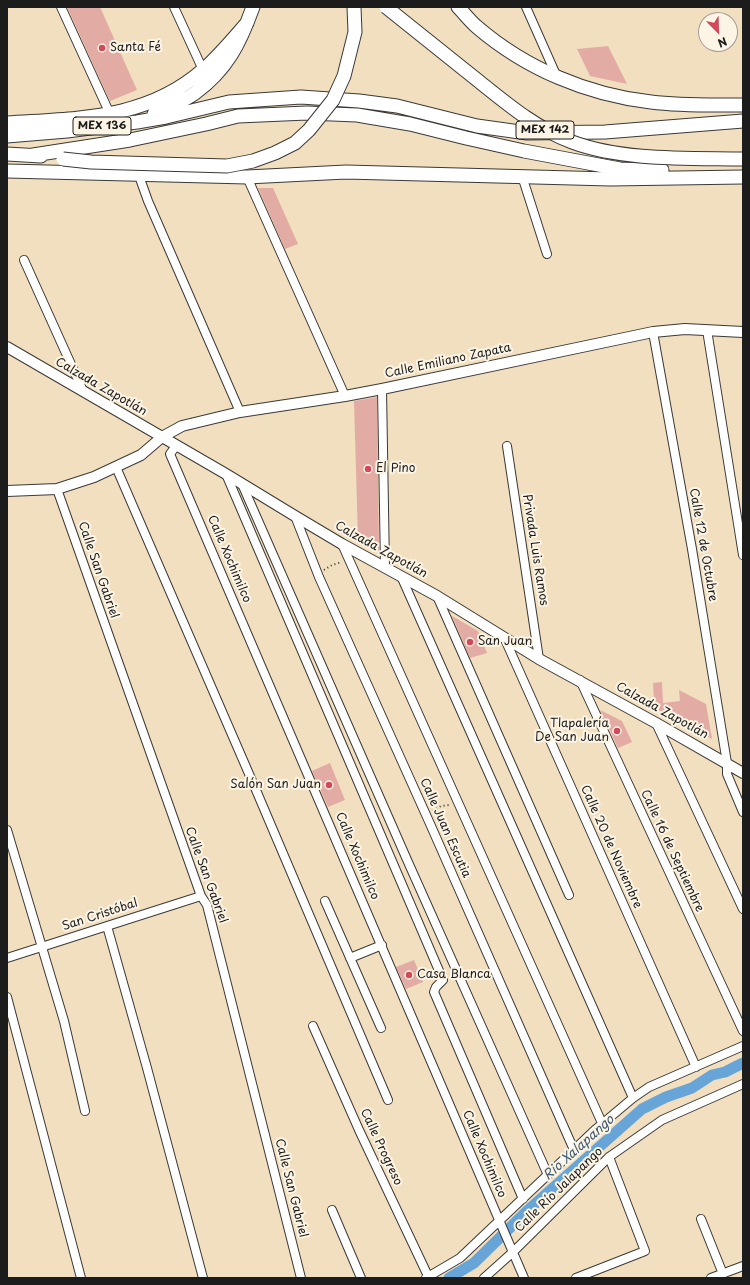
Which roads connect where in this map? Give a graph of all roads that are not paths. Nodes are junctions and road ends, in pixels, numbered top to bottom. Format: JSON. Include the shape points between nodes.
{"nodes":[{"id":1,"x":61,"y":7,"type":"edge"},
{"id":2,"x":174,"y":7,"type":"edge"},
{"id":3,"x":253,"y":7,"type":"edge"},
{"id":4,"x":354,"y":7,"type":"edge"},
{"id":5,"x":386,"y":7,"type":"edge"},
{"id":6,"x":458,"y":7,"type":"edge"},
{"id":7,"x":526,"y":7,"type":"edge"},
{"id":8,"x":247,"y":23,"type":"junction"},
{"id":9,"x":203,"y":70,"type":"junction"},
{"id":10,"x":557,"y":77,"type":"junction"},
{"id":11,"x":743,"y":105,"type":"edge"},
{"id":12,"x":110,"y":114,"type":"junction"},
{"id":13,"x":743,"y":121,"type":"edge"},
{"id":14,"x":137,"y":122,"type":"junction"},
{"id":15,"x":7,"y":123,"type":"edge"},
{"id":16,"x":7,"y":136,"type":"edge"},
{"id":17,"x":7,"y":154,"type":"edge"},
{"id":18,"x":33,"y":154,"type":"junction"},
{"id":19,"x":743,"y":159,"type":"edge"},
{"id":20,"x":7,"y":170,"type":"edge"},
{"id":21,"x":743,"y":172,"type":"edge"},
{"id":22,"x":138,"y":173,"type":"junction"},
{"id":23,"x":522,"y":176,"type":"junction"},
{"id":24,"x":247,"y":177,"type":"junction"},
{"id":25,"x":743,"y":177,"type":"edge"},
{"id":26,"x":547,"y":254,"type":"dead end"},
{"id":27,"x":24,"y":260,"type":"dead end"},
{"id":28,"x":707,"y":330,"type":"junction"},
{"id":29,"x":653,"y":332,"type":"junction"},
{"id":30,"x":743,"y":332,"type":"edge"},
{"id":31,"x":7,"y":347,"type":"edge"},
{"id":32,"x":382,"y":389,"type":"junction"},
{"id":33,"x":83,"y":392,"type":"junction"},
{"id":34,"x":345,"y":396,"type":"junction"},
{"id":35,"x":240,"y":412,"type":"junction"},
{"id":36,"x":162,"y":437,"type":"junction"},
{"id":37,"x":176,"y":446,"type":"junction"},
{"id":38,"x":507,"y":446,"type":"dead end"},
{"id":39,"x":116,"y":467,"type":"junction"},
{"id":40,"x":226,"y":474,"type":"junction"},
{"id":41,"x":242,"y":484,"type":"junction"},
{"id":42,"x":57,"y":490,"type":"junction"},
{"id":43,"x":7,"y":491,"type":"edge"},
{"id":44,"x":295,"y":516,"type":"junction"},
{"id":45,"x":342,"y":544,"type":"junction"},
{"id":46,"x":743,"y":555,"type":"edge"},
{"id":47,"x":385,"y":568,"type":"junction"},
{"id":48,"x":401,"y":576,"type":"junction"},
{"id":49,"x":437,"y":596,"type":"junction"},
{"id":50,"x":504,"y":637,"type":"junction"},
{"id":51,"x":539,"y":659,"type":"junction"},
{"id":52,"x":580,"y":680,"type":"junction"},
{"id":53,"x":656,"y":723,"type":"junction"},
{"id":54,"x":727,"y":763,"type":"junction"},
{"id":55,"x":743,"y":773,"type":"edge"},
{"id":56,"x":743,"y":812,"type":"edge"},
{"id":57,"x":7,"y":830,"type":"edge"},
{"id":58,"x":569,"y":895,"type":"dead end"},
{"id":59,"x":201,"y":896,"type":"junction"},
{"id":60,"x":325,"y":901,"type":"dead end"},
{"id":61,"x":743,"y":909,"type":"edge"},
{"id":62,"x":107,"y":926,"type":"junction"},
{"id":63,"x":382,"y":945,"type":"junction"},
{"id":64,"x":42,"y":946,"type":"junction"},
{"id":65,"x":7,"y":958,"type":"edge"},
{"id":66,"x":350,"y":958,"type":"junction"},
{"id":67,"x":7,"y":997,"type":"edge"},
{"id":68,"x":313,"y":1026,"type":"dead end"},
{"id":69,"x":381,"y":1028,"type":"dead end"},
{"id":70,"x":743,"y":1031,"type":"edge"},
{"id":71,"x":743,"y":1046,"type":"edge"},
{"id":72,"x":696,"y":1067,"type":"junction"},
{"id":73,"x":743,"y":1084,"type":"edge"},
{"id":74,"x":633,"y":1098,"type":"junction"},
{"id":75,"x":388,"y":1100,"type":"dead end"},
{"id":76,"x":85,"y":1111,"type":"dead end"},
{"id":77,"x":602,"y":1123,"type":"junction"},
{"id":78,"x":574,"y":1150,"type":"junction"},
{"id":79,"x":609,"y":1157,"type":"junction"},
{"id":80,"x":548,"y":1175,"type":"junction"},
{"id":81,"x":523,"y":1199,"type":"junction"},
{"id":82,"x":332,"y":1210,"type":"dead end"},
{"id":83,"x":702,"y":1219,"type":"dead end"},
{"id":84,"x":500,"y":1220,"type":"junction"},
{"id":85,"x":513,"y":1252,"type":"junction"},
{"id":86,"x":743,"y":1266,"type":"edge"},
{"id":87,"x":723,"y":1274,"type":"junction"},
{"id":88,"x":427,"y":1277,"type":"edge"},
{"id":89,"x":81,"y":1278,"type":"edge"},
{"id":90,"x":203,"y":1278,"type":"edge"},
{"id":91,"x":301,"y":1278,"type":"edge"},
{"id":92,"x":361,"y":1278,"type":"edge"},
{"id":93,"x":484,"y":1278,"type":"edge"},
{"id":94,"x":524,"y":1278,"type":"edge"},
{"id":95,"x":576,"y":1278,"type":"edge"},
{"id":96,"x":711,"y":1278,"type":"edge"}],
"edges":[{"from":1,"to":12,"type":"street"},
{"from":2,"to":9,"type":"street"},
{"from":3,"to":8,"type":"highway"},
{"from":4,"to":18,"type":"highway","bridge":true,"via":[[355,32],[344,76],[333,100],[305,134],[295,143],[275,153],[227,166],[91,162]]},
{"from":5,"to":19,"type":"highway","number":"MEX 142","bridge":true,"via":[[518,113],[544,130],[572,142],[608,151],[650,156]]},
{"from":6,"to":10,"type":"highway","via":[[477,27],[518,57]]},
{"from":7,"to":10,"type":"street"},
{"from":8,"to":9,"type":"highway"},
{"from":8,"to":14,"type":"highway","via":[[232,56],[215,77],[194,94]]},
{"from":9,"to":12,"type":"highway","via":[[165,97],[143,106]]},
{"from":10,"to":11,"type":"highway","via":[[602,93],[651,102]]},
{"from":12,"to":15,"type":"highway"},
{"from":13,"to":14,"type":"highway","via":[[605,132],[527,133],[477,126],[397,106],[301,97],[229,102]]},
{"from":14,"to":16,"type":"highway","number":"MEX 136"},
{"from":17,"to":18,"type":"highway"},
{"from":18,"to":21,"type":"highway","via":[[130,140],[238,116],[307,113],[357,115],[410,124],[524,151],[620,169]]},
{"from":20,"to":22,"type":"highway"},
{"from":22,"to":24,"type":"highway"},
{"from":22,"to":35,"type":"street","via":[[148,202]]},
{"from":23,"to":24,"type":"highway","via":[[346,172]]},
{"from":23,"to":25,"type":"highway","via":[[610,179]]},
{"from":23,"to":26,"type":"street"},
{"from":24,"to":34,"type":"street"},
{"from":27,"to":33,"type":"street"},
{"from":28,"to":29,"type":"street","name":"Calle Emiliano Zapata"},
{"from":28,"to":30,"type":"street","name":"Calle Emiliano Zapata"},
{"from":28,"to":46,"type":"street"},
{"from":29,"to":32,"type":"street","name":"Calle Emiliano Zapata"},
{"from":29,"to":54,"type":"street","name":"Calle 12 de Octubre"},
{"from":31,"to":33,"type":"street","name":"Calzada Zapotlán"},
{"from":32,"to":34,"type":"street","name":"Calle Emiliano Zapata"},
{"from":32,"to":47,"type":"street"},
{"from":33,"to":36,"type":"street","name":"Calzada Zapotlán"},
{"from":34,"to":35,"type":"street","name":"Calle Emiliano Zapata"},
{"from":35,"to":36,"type":"street","name":"Calle Emiliano Zapata","via":[[182,426]]},
{"from":36,"to":37,"type":"street","name":"Calzada Zapotlán"},
{"from":36,"to":39,"type":"street","name":"Calle Emiliano Zapata","via":[[140,455]]},
{"from":37,"to":40,"type":"street","name":"Calzada Zapotlán"},
{"from":37,"to":63,"type":"street","name":"Calle Xochimilco","via":[[170,454]]},
{"from":38,"to":51,"type":"street","name":"Privada Luis Ramos"},
{"from":39,"to":42,"type":"street","name":"Calle Emiliano Zapata"},
{"from":39,"to":75,"type":"street"},
{"from":40,"to":41,"type":"street","name":"Calzada Zapotlán"},
{"from":40,"to":81,"type":"street","via":[[443,980],[434,992]]},
{"from":41,"to":44,"type":"street","name":"Calzada Zapotlán"},
{"from":41,"to":80,"type":"street"},
{"from":42,"to":43,"type":"street","name":"Calle Emiliano Zapata"},
{"from":42,"to":59,"type":"street","name":"Calle San Gabriel"},
{"from":44,"to":45,"type":"street","name":"Calzada Zapotlán"},
{"from":44,"to":78,"type":"street","name":"Calle Juan Escutia","via":[[319,577]]},
{"from":45,"to":47,"type":"street","name":"Calzada Zapotlán"},
{"from":45,"to":77,"type":"street"},
{"from":47,"to":48,"type":"street","name":"Calzada Zapotlán"},
{"from":48,"to":49,"type":"street","name":"Calzada Zapotlán"},
{"from":48,"to":74,"type":"street"},
{"from":49,"to":50,"type":"street","name":"Calzada Zapotlán"},
{"from":49,"to":58,"type":"street"},
{"from":50,"to":51,"type":"street","name":"Calzada Zapotlán"},
{"from":50,"to":72,"type":"street","name":"Calle 20 de Noviembre"},
{"from":51,"to":52,"type":"street","name":"Calzada Zapotlán"},
{"from":52,"to":53,"type":"street","name":"Calzada Zapotlán"},
{"from":52,"to":70,"type":"street","name":"Calle 16 de Septiembre"},
{"from":53,"to":54,"type":"street","name":"Calzada Zapotlán"},
{"from":53,"to":61,"type":"street"},
{"from":54,"to":55,"type":"street","name":"Calzada Zapotlán"},
{"from":54,"to":56,"type":"street","name":"Calle 12 de Octubre","via":[[727,774]]},
{"from":57,"to":64,"type":"street"},
{"from":59,"to":62,"type":"street","name":"San Cristóbal"},
{"from":59,"to":91,"type":"street","name":"Calle San Gabriel","via":[[207,905]]},
{"from":60,"to":66,"type":"street"},
{"from":62,"to":64,"type":"street","name":"San Cristóbal"},
{"from":62,"to":90,"type":"street"},
{"from":63,"to":66,"type":"street"},
{"from":63,"to":84,"type":"street","name":"Calle Xochimilco"},
{"from":64,"to":65,"type":"street","name":"San Cristóbal"},
{"from":64,"to":76,"type":"street","via":[[64,1021]]},
{"from":66,"to":69,"type":"street"},
{"from":67,"to":89,"type":"street"},
{"from":68,"to":88,"type":"street","name":"Calle Progreso"},
{"from":71,"to":72,"type":"street"},
{"from":72,"to":74,"type":"street","via":[[649,1087]]},
{"from":73,"to":79,"type":"street","name":"Calle Río Jalapango","via":[[662,1120]]},
{"from":74,"to":77,"type":"street"},
{"from":77,"to":78,"type":"street"},
{"from":78,"to":80,"type":"street"},
{"from":79,"to":85,"type":"street","name":"Calle Río Jalapango"},
{"from":79,"to":95,"type":"street","via":[[646,1251]]},
{"from":80,"to":81,"type":"street"},
{"from":81,"to":84,"type":"street"},
{"from":82,"to":92,"type":"street"},
{"from":83,"to":87,"type":"street"},
{"from":84,"to":85,"type":"street","name":"Calle Xochimilco"},
{"from":84,"to":88,"type":"street","via":[[460,1258]]},
{"from":85,"to":93,"type":"street","name":"Calle Río Jalapango"},
{"from":85,"to":94,"type":"street","name":"Calle Xochimilco"},
{"from":86,"to":87,"type":"street"},
{"from":87,"to":96,"type":"street"}]}
